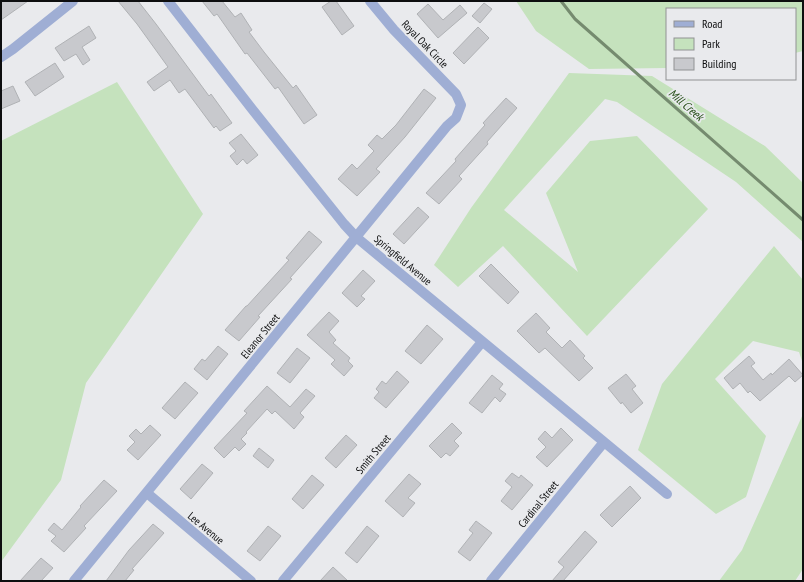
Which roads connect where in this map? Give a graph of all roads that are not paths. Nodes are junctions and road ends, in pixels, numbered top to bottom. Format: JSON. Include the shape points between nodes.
{"nodes":[{"id":1,"x":73,"y":1,"type":"edge"},
{"id":2,"x":168,"y":1,"type":"edge"},
{"id":3,"x":370,"y":1,"type":"edge"},
{"id":4,"x":1,"y":57,"type":"edge"},
{"id":5,"x":461,"y":105,"type":"joint"},
{"id":6,"x":356,"y":237,"type":"junction"},
{"id":7,"x":482,"y":342,"type":"junction"},
{"id":8,"x":604,"y":442,"type":"junction"},
{"id":9,"x":146,"y":493,"type":"junction"},
{"id":10,"x":667,"y":494,"type":"dead end"},
{"id":11,"x":74,"y":581,"type":"edge"},
{"id":12,"x":251,"y":581,"type":"edge"},
{"id":13,"x":283,"y":581,"type":"edge"},
{"id":14,"x":491,"y":581,"type":"edge"}],
"edges":[{"from":1,"to":4,"type":"street"},
{"from":2,"to":6,"type":"street","name":"Springfield Avenue"},
{"from":3,"to":5,"type":"street","name":"Royal Oak Circle","via":[[394,30],[456,94]]},
{"from":5,"to":6,"type":"street","name":"Eleanor Street","via":[[456,118]]},
{"from":6,"to":7,"type":"street","name":"Springfield Avenue"},
{"from":6,"to":9,"type":"street","name":"Eleanor Street"},
{"from":7,"to":8,"type":"street","name":"Springfield Avenue"},
{"from":7,"to":13,"type":"street","name":"Smith Street"},
{"from":8,"to":10,"type":"street","name":"Springfield Avenue"},
{"from":8,"to":14,"type":"street","name":"Cardinal Street"},
{"from":9,"to":11,"type":"street","name":"Eleanor Street"},
{"from":9,"to":12,"type":"street","name":"Lee Avenue"}]}
